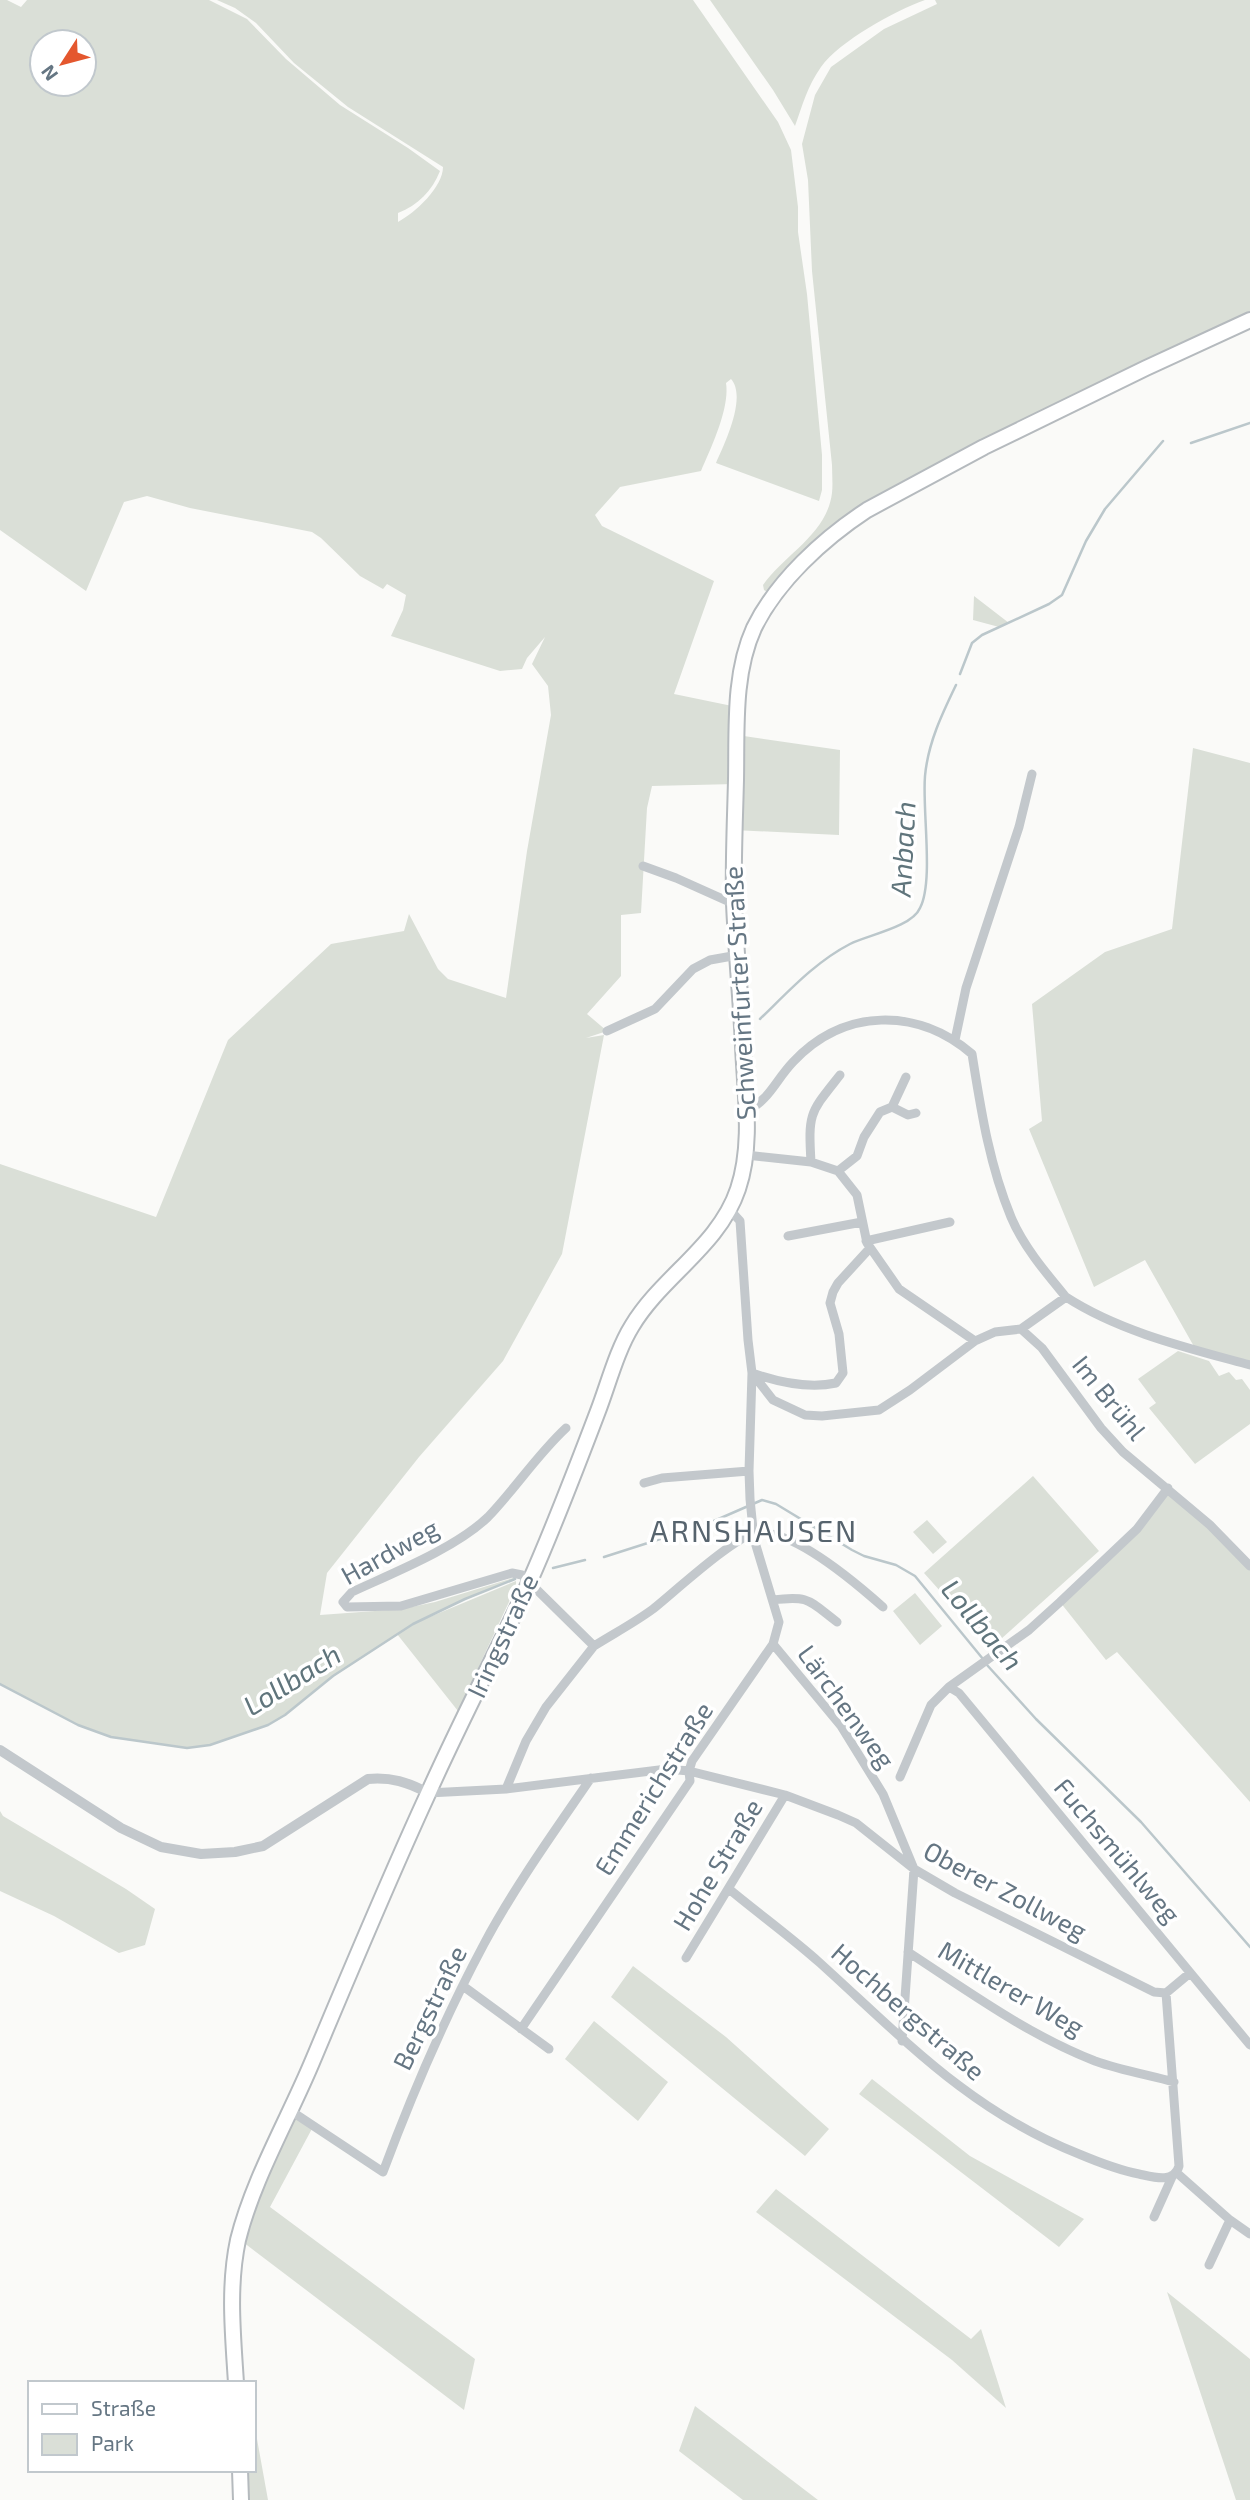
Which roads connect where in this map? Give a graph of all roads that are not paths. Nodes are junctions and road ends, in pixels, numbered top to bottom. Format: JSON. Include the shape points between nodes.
{"nodes":[{"id":1,"x":1250,"y":320,"type":"edge"},
{"id":2,"x":1032,"y":774,"type":"dead end"},
{"id":3,"x":643,"y":866,"type":"dead end"},
{"id":4,"x":734,"y":904,"type":"junction"},
{"id":5,"x":738,"y":955,"type":"junction"},
{"id":6,"x":607,"y":1031,"type":"dead end"},
{"id":7,"x":956,"y":1040,"type":"junction"},
{"id":8,"x":840,"y":1075,"type":"dead end"},
{"id":9,"x":906,"y":1077,"type":"dead end"},
{"id":10,"x":892,"y":1107,"type":"junction"},
{"id":11,"x":746,"y":1112,"type":"junction"},
{"id":12,"x":916,"y":1113,"type":"dead end"},
{"id":13,"x":746,"y":1155,"type":"junction"},
{"id":14,"x":811,"y":1162,"type":"junction"},
{"id":15,"x":838,"y":1171,"type":"junction"},
{"id":16,"x":730,"y":1210,"type":"junction"},
{"id":17,"x":862,"y":1222,"type":"junction"},
{"id":18,"x":950,"y":1222,"type":"dead end"},
{"id":19,"x":789,"y":1236,"type":"dead end"},
{"id":20,"x":868,"y":1245,"type":"junction"},
{"id":21,"x":1066,"y":1297,"type":"junction"},
{"id":22,"x":1021,"y":1329,"type":"junction"},
{"id":23,"x":975,"y":1340,"type":"junction"},
{"id":24,"x":1250,"y":1365,"type":"edge"},
{"id":25,"x":752,"y":1373,"type":"junction"},
{"id":26,"x":566,"y":1428,"type":"dead end"},
{"id":27,"x":748,"y":1471,"type":"junction"},
{"id":28,"x":643,"y":1483,"type":"dead end"},
{"id":29,"x":1168,"y":1488,"type":"junction"},
{"id":30,"x":754,"y":1532,"type":"junction"},
{"id":31,"x":1250,"y":1566,"type":"edge"},
{"id":32,"x":529,"y":1581,"type":"junction"},
{"id":33,"x":773,"y":1600,"type":"junction"},
{"id":34,"x":883,"y":1607,"type":"dead end"},
{"id":35,"x":837,"y":1622,"type":"dead end"},
{"id":36,"x":774,"y":1644,"type":"junction"},
{"id":37,"x":594,"y":1646,"type":"junction"},
{"id":38,"x":948,"y":1687,"type":"junction"},
{"id":39,"x":0,"y":1751,"type":"edge"},
{"id":40,"x":689,"y":1771,"type":"junction"},
{"id":41,"x":900,"y":1777,"type":"dead end"},
{"id":42,"x":591,"y":1778,"type":"junction"},
{"id":43,"x":506,"y":1788,"type":"junction"},
{"id":44,"x":428,"y":1793,"type":"junction"},
{"id":45,"x":785,"y":1795,"type":"junction"},
{"id":46,"x":914,"y":1869,"type":"junction"},
{"id":47,"x":729,"y":1889,"type":"junction"},
{"id":48,"x":908,"y":1952,"type":"junction"},
{"id":49,"x":686,"y":1958,"type":"dead end"},
{"id":50,"x":1190,"y":1973,"type":"junction"},
{"id":51,"x":463,"y":1986,"type":"junction"},
{"id":52,"x":1166,"y":1993,"type":"junction"},
{"id":53,"x":521,"y":2029,"type":"junction"},
{"id":54,"x":902,"y":2040,"type":"junction"},
{"id":55,"x":1250,"y":2045,"type":"edge"},
{"id":56,"x":549,"y":2049,"type":"dead end"},
{"id":57,"x":1174,"y":2082,"type":"junction"},
{"id":58,"x":291,"y":2110,"type":"junction"},
{"id":59,"x":1175,"y":2175,"type":"junction"},
{"id":60,"x":1154,"y":2217,"type":"dead end"},
{"id":61,"x":1230,"y":2220,"type":"junction"},
{"id":62,"x":1250,"y":2234,"type":"edge"},
{"id":63,"x":1209,"y":2265,"type":"dead end"},
{"id":64,"x":236,"y":2381,"type":"edge"},
{"id":65,"x":240,"y":2472,"type":"edge"},
{"id":66,"x":241,"y":2500,"type":"edge"}],
"edges":[{"from":1,"to":4,"type":"main road","name":"Schweinfurter Straße","via":[[888,497],[818,548],[771,600],[744,658],[737,707]]},
{"from":2,"to":7,"type":"street","via":[[965,988]]},
{"from":3,"to":4,"type":"street"},
{"from":4,"to":5,"type":"main road","name":"Schweinfurter Straße"},
{"from":5,"to":6,"type":"street","via":[[710,960],[693,969],[654,1009]]},
{"from":5,"to":11,"type":"main road","name":"Schweinfurter Straße"},
{"from":7,"to":11,"type":"street","via":[[911,1021],[863,1022],[842,1029],[794,1061],[760,1104]]},
{"from":7,"to":21,"type":"street","via":[[972,1054],[986,1143],[1011,1218]]},
{"from":8,"to":14,"type":"street","via":[[811,1115]]},
{"from":9,"to":10,"type":"street"},
{"from":10,"to":12,"type":"street","via":[[908,1115]]},
{"from":10,"to":15,"type":"street","via":[[880,1112],[857,1156]]},
{"from":11,"to":13,"type":"main road","name":"Schweinfurter Straße"},
{"from":13,"to":14,"type":"street"},
{"from":13,"to":16,"type":"main road","name":"Iringstraße"},
{"from":14,"to":15,"type":"street"},
{"from":15,"to":17,"type":"street","via":[[857,1195]]},
{"from":16,"to":25,"type":"street","via":[[740,1221]]},
{"from":16,"to":32,"type":"main road","name":"Iringstraße","via":[[630,1327]]},
{"from":17,"to":19,"type":"street"},
{"from":17,"to":20,"type":"street"},
{"from":18,"to":20,"type":"street"},
{"from":20,"to":23,"type":"street","via":[[899,1289]]},
{"from":20,"to":25,"type":"street","via":[[832,1292],[843,1373],[836,1383],[776,1382]]},
{"from":21,"to":22,"type":"street"},
{"from":21,"to":24,"type":"street","via":[[1093,1314]]},
{"from":22,"to":23,"type":"street"},
{"from":22,"to":29,"type":"street","name":"Im Brühl","via":[[1042,1349],[1101,1428]]},
{"from":23,"to":25,"type":"street","via":[[885,1407],[861,1413],[805,1415],[773,1400]]},
{"from":25,"to":27,"type":"street"},
{"from":26,"to":32,"type":"street","name":"Hardweg","via":[[486,1519],[448,1545],[352,1592],[343,1602],[347,1608],[401,1606],[512,1573]]},
{"from":27,"to":28,"type":"street"},
{"from":27,"to":30,"type":"street"},
{"from":29,"to":31,"type":"street","name":"Im Brühl"},
{"from":29,"to":38,"type":"street","via":[[1137,1529],[1060,1602],[1029,1630]]},
{"from":30,"to":33,"type":"street"},
{"from":30,"to":34,"type":"street","via":[[775,1534],[800,1545]]},
{"from":30,"to":37,"type":"street","via":[[651,1611]]},
{"from":32,"to":37,"type":"street"},
{"from":32,"to":44,"type":"main road","name":"Iringstraße"},
{"from":33,"to":35,"type":"street","via":[[805,1598]]},
{"from":33,"to":36,"type":"street","via":[[779,1622]]},
{"from":36,"to":40,"type":"street","name":"Emmerichstraße"},
{"from":36,"to":46,"type":"street","name":"Lärchenweg","via":[[841,1726],[883,1794]]},
{"from":37,"to":43,"type":"street","via":[[547,1707]]},
{"from":38,"to":41,"type":"street","via":[[931,1705]]},
{"from":38,"to":50,"type":"street","name":"Fuchsmühlweg","via":[[959,1693]]},
{"from":39,"to":44,"type":"street","via":[[121,1828],[161,1847],[201,1854],[264,1846],[368,1779],[388,1777]]},
{"from":40,"to":42,"type":"street","name":"Oberer Zollweg","via":[[667,1769]]},
{"from":40,"to":45,"type":"street","name":"Oberer Zollweg"},
{"from":40,"to":53,"type":"street","name":"Emmerichstraße","via":[[690,1781]]},
{"from":42,"to":43,"type":"street","name":"Oberer Zollweg"},
{"from":42,"to":51,"type":"street","name":"Bergstraße","via":[[520,1885]]},
{"from":43,"to":44,"type":"street","name":"Oberer Zollweg"},
{"from":44,"to":58,"type":"main road","name":"Iringstraße"},
{"from":45,"to":46,"type":"street","name":"Oberer Zollweg","via":[[856,1823]]},
{"from":45,"to":47,"type":"street","name":"Hohe Straße"},
{"from":46,"to":48,"type":"street","name":"Lärchenweg"},
{"from":46,"to":52,"type":"street","name":"Oberer Zollweg","via":[[1154,1992]]},
{"from":47,"to":49,"type":"street","name":"Hohe Straße"},
{"from":47,"to":54,"type":"street","name":"Hochbergstraße","via":[[818,1961]]},
{"from":48,"to":54,"type":"street","name":"Lärchenweg"},
{"from":48,"to":57,"type":"street","name":"Mittlerer Weg","via":[[1056,2044],[1097,2062]]},
{"from":50,"to":52,"type":"street"},
{"from":50,"to":55,"type":"street","name":"Fuchsmühlweg"},
{"from":51,"to":53,"type":"street"},
{"from":51,"to":58,"type":"street","name":"Bergstraße","via":[[416,2083],[383,2172]]},
{"from":52,"to":57,"type":"street"},
{"from":53,"to":56,"type":"street"},
{"from":54,"to":59,"type":"street","name":"Hochbergstraße","via":[[975,2099],[1049,2142],[1122,2171],[1158,2178]]},
{"from":57,"to":59,"type":"street","via":[[1180,2166]]},
{"from":58,"to":64,"type":"main road","name":"Iringstraße","via":[[253,2193],[237,2249],[231,2281]]},
{"from":59,"to":60,"type":"street"},
{"from":59,"to":61,"type":"street"},
{"from":61,"to":62,"type":"street"},
{"from":61,"to":63,"type":"street"},
{"from":65,"to":66,"type":"main road"}]}
